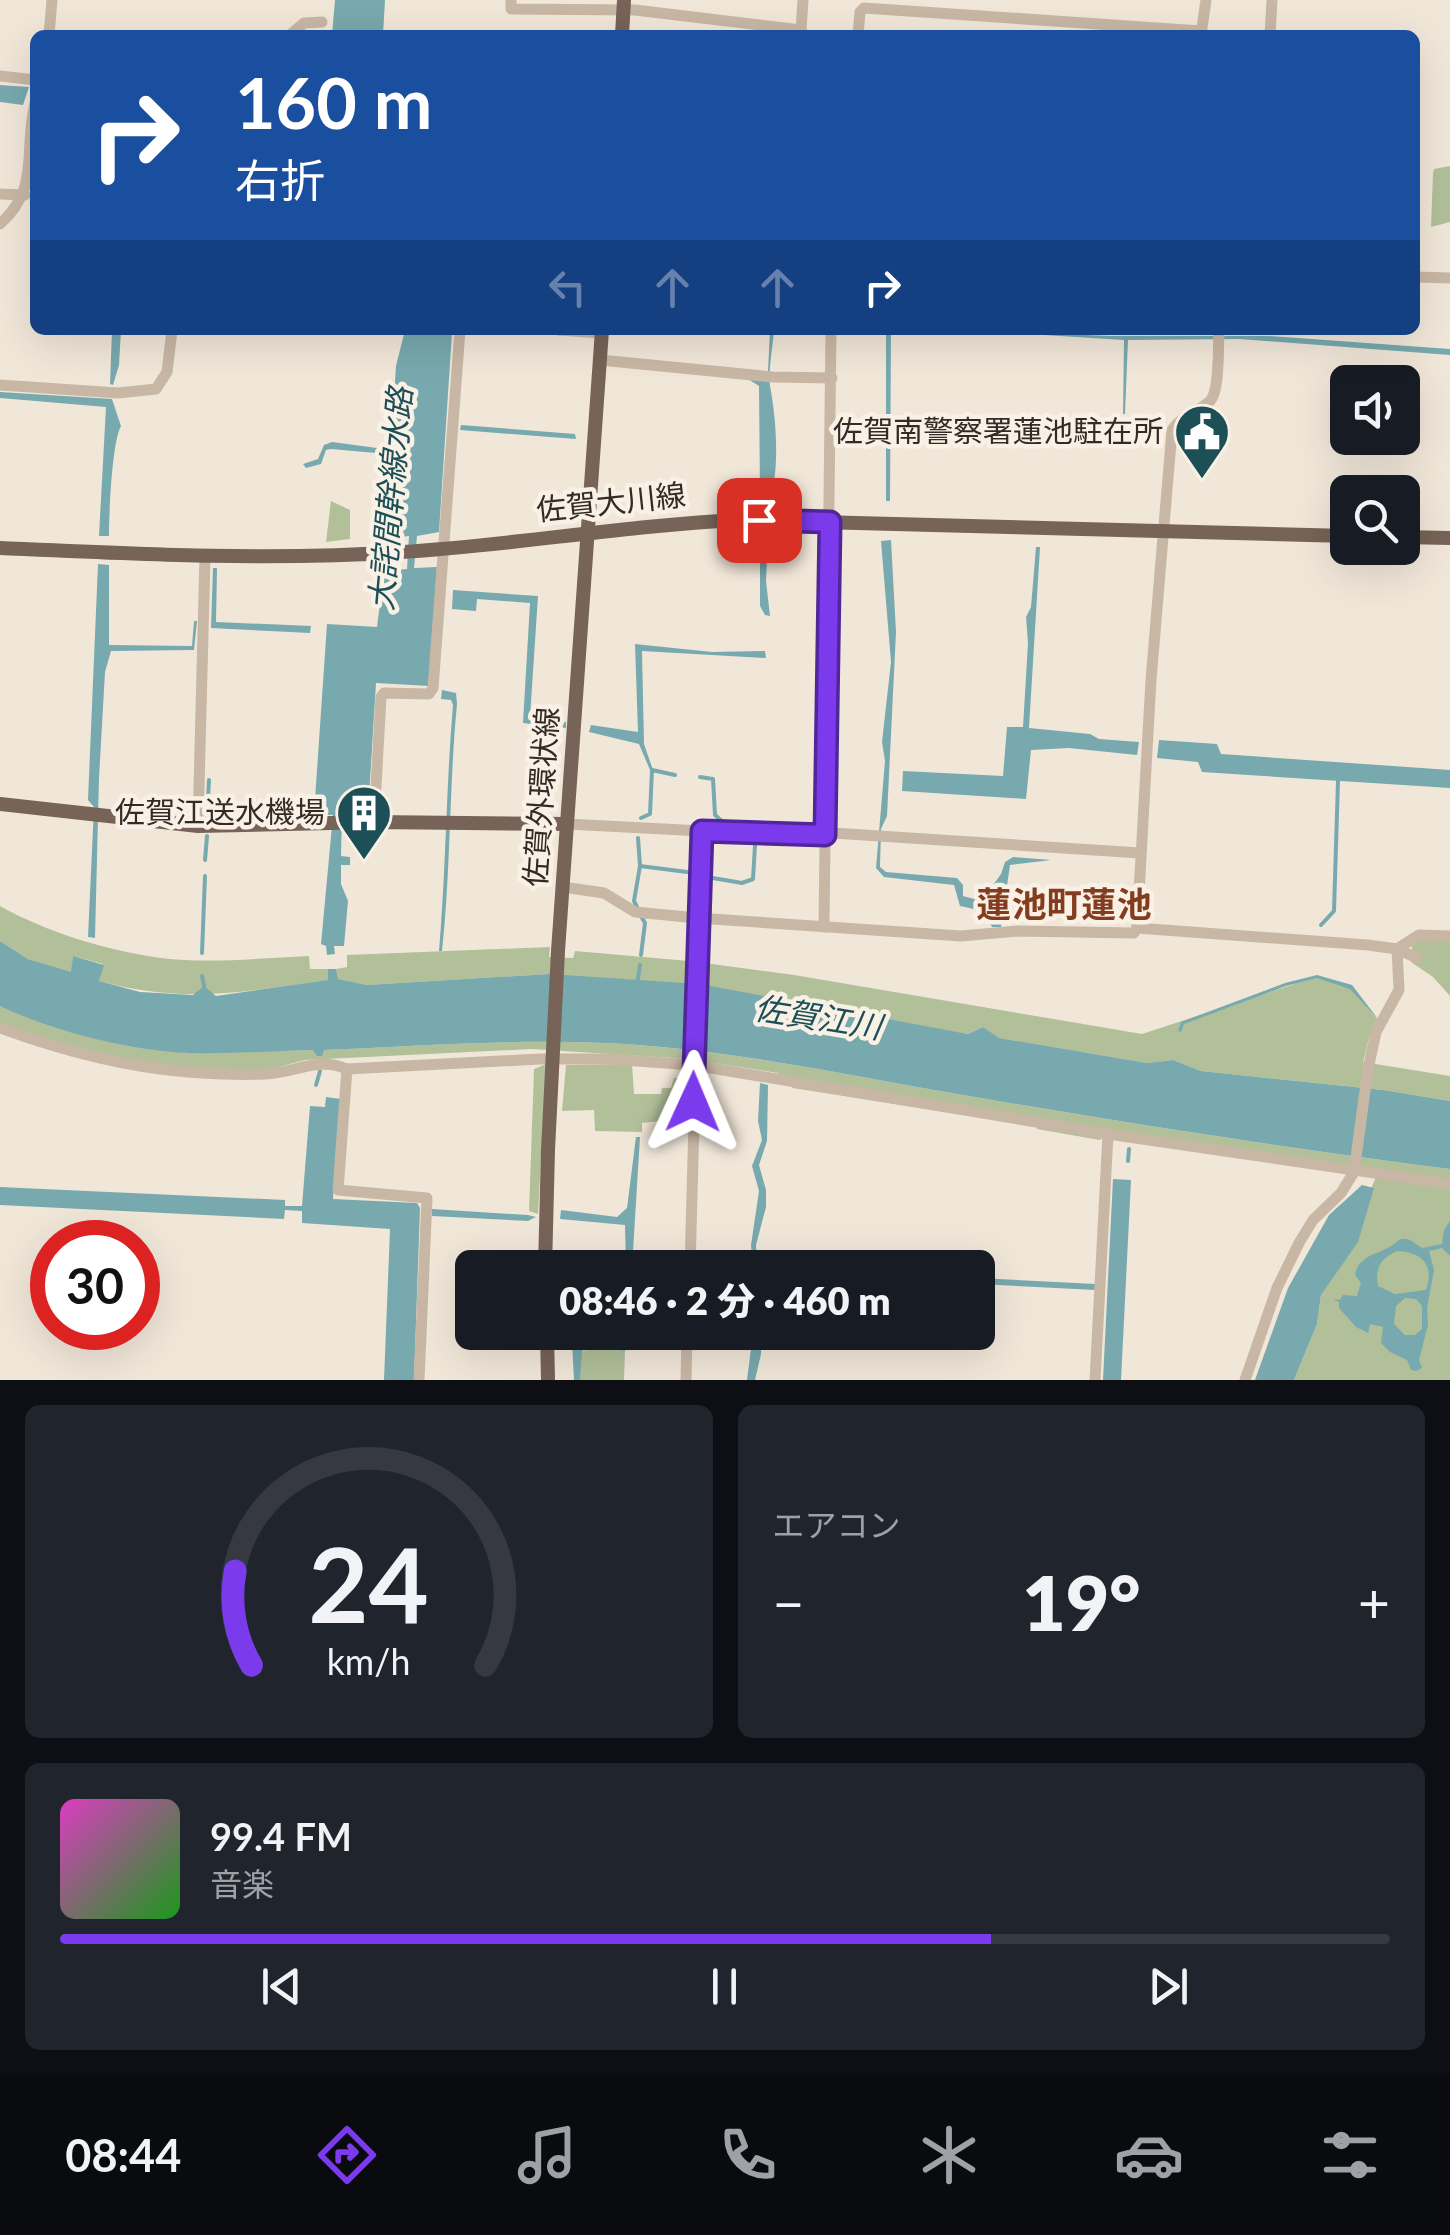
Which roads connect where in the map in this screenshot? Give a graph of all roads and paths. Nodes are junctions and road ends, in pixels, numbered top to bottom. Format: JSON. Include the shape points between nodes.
{"nodes":[{"id":1,"x":52,"y":0,"type":"edge"},
{"id":2,"x":511,"y":0,"type":"edge"},
{"id":3,"x":802,"y":0,"type":"edge"},
{"id":4,"x":1206,"y":0,"type":"edge"},
{"id":5,"x":1272,"y":0,"type":"edge"},
{"id":6,"x":624,"y":5,"type":"edge"},
{"id":7,"x":322,"y":22,"type":"dead end"},
{"id":8,"x":49,"y":30,"type":"edge"},
{"id":9,"x":295,"y":30,"type":"edge"},
{"id":10,"x":622,"y":30,"type":"edge"},
{"id":11,"x":790,"y":30,"type":"edge"},
{"id":12,"x":802,"y":30,"type":"edge"},
{"id":13,"x":858,"y":30,"type":"edge"},
{"id":14,"x":1161,"y":30,"type":"edge"},
{"id":15,"x":1201,"y":30,"type":"edge"},
{"id":16,"x":1270,"y":30,"type":"edge"},
{"id":17,"x":0,"y":76,"type":"edge"},
{"id":18,"x":30,"y":79,"type":"edge"},
{"id":19,"x":30,"y":150,"type":"edge"},
{"id":20,"x":0,"y":194,"type":"edge"},
{"id":21,"x":25,"y":196,"type":"junction"},
{"id":22,"x":0,"y":224,"type":"edge"},
{"id":23,"x":1420,"y":277,"type":"edge"},
{"id":24,"x":1450,"y":278,"type":"edge"},
{"id":25,"x":172,"y":335,"type":"edge"},
{"id":26,"x":460,"y":335,"type":"edge"},
{"id":27,"x":602,"y":335,"type":"edge"},
{"id":28,"x":832,"y":335,"type":"edge"},
{"id":29,"x":1219,"y":335,"type":"edge"},
{"id":30,"x":600,"y":360,"type":"junction"},
{"id":31,"x":832,"y":378,"type":"junction"},
{"id":32,"x":0,"y":385,"type":"edge"},
{"id":33,"x":830,"y":522,"type":"junction"},
{"id":34,"x":588,"y":532,"type":"junction"},
{"id":35,"x":1165,"y":532,"type":"junction"},
{"id":36,"x":1330,"y":536,"type":"edge"},
{"id":37,"x":1420,"y":537,"type":"edge"},
{"id":38,"x":1450,"y":538,"type":"edge"},
{"id":39,"x":0,"y":548,"type":"edge"},
{"id":40,"x":444,"y":548,"type":"junction"},
{"id":41,"x":206,"y":556,"type":"junction"},
{"id":42,"x":0,"y":804,"type":"edge"},
{"id":43,"x":374,"y":822,"type":"junction"},
{"id":44,"x":567,"y":824,"type":"junction"},
{"id":45,"x":198,"y":826,"type":"junction"},
{"id":46,"x":702,"y":831,"type":"junction"},
{"id":47,"x":825,"y":835,"type":"junction"},
{"id":48,"x":1140,"y":852,"type":"junction"},
{"id":49,"x":563,"y":886,"type":"junction"},
{"id":50,"x":697,"y":918,"type":"junction"},
{"id":51,"x":1450,"y":919,"type":"edge"},
{"id":52,"x":824,"y":927,"type":"junction"},
{"id":53,"x":1138,"y":928,"type":"junction"},
{"id":54,"x":1449,"y":936,"type":"edge"},
{"id":55,"x":1397,"y":950,"type":"junction"},
{"id":56,"x":1418,"y":958,"type":"dead end"},
{"id":57,"x":0,"y":1028,"type":"edge"},
{"id":58,"x":553,"y":1056,"type":"junction"},
{"id":59,"x":693,"y":1063,"type":"junction"},
{"id":60,"x":346,"y":1069,"type":"junction"},
{"id":61,"x":1108,"y":1134,"type":"junction"},
{"id":62,"x":1354,"y":1169,"type":"junction"},
{"id":63,"x":1450,"y":1184,"type":"edge"},
{"id":64,"x":547,"y":1250,"type":"edge"},
{"id":65,"x":690,"y":1250,"type":"edge"},
{"id":66,"x":547,"y":1350,"type":"edge"},
{"id":67,"x":687,"y":1350,"type":"edge"},
{"id":68,"x":419,"y":1380,"type":"edge"},
{"id":69,"x":548,"y":1380,"type":"edge"},
{"id":70,"x":686,"y":1380,"type":"edge"},
{"id":71,"x":1095,"y":1380,"type":"edge"},
{"id":72,"x":1245,"y":1380,"type":"edge"}],
"edges":[{"from":1,"to":8,"type":"street"},
{"from":2,"to":6,"type":"street","via":[[511,8]]},
{"from":3,"to":12,"type":"street"},
{"from":4,"to":15,"type":"street"},
{"from":5,"to":16,"type":"street"},
{"from":6,"to":10,"type":"main road"},
{"from":6,"to":11,"type":"street"},
{"from":7,"to":9,"type":"street","via":[[304,22]]},
{"from":13,"to":14,"type":"street","via":[[864,8]]},
{"from":17,"to":18,"type":"street"},
{"from":19,"to":21,"type":"street"},
{"from":20,"to":21,"type":"street"},
{"from":21,"to":22,"type":"street"},
{"from":23,"to":24,"type":"street"},
{"from":25,"to":32,"type":"street","via":[[168,372],[156,389]]},
{"from":26,"to":40,"type":"street"},
{"from":27,"to":30,"type":"main road","name":"佐賀外環状線"},
{"from":28,"to":31,"type":"street"},
{"from":29,"to":35,"type":"street","via":[[1215,392],[1172,430]]},
{"from":30,"to":31,"type":"street"},
{"from":30,"to":34,"type":"main road","name":"佐賀外環状線"},
{"from":31,"to":33,"type":"street"},
{"from":33,"to":34,"type":"main road","name":"佐賀大川線","via":[[742,520]]},
{"from":33,"to":35,"type":"main road","name":"佐賀大川線"},
{"from":33,"to":47,"type":"street"},
{"from":34,"to":40,"type":"main road","name":"佐賀大川線"},
{"from":34,"to":44,"type":"main road","name":"佐賀外環状線"},
{"from":35,"to":36,"type":"main road","name":"佐賀大川線"},
{"from":35,"to":48,"type":"street"},
{"from":37,"to":38,"type":"main road"},
{"from":39,"to":41,"type":"main road","name":"佐賀大川線"},
{"from":40,"to":41,"type":"main road","name":"佐賀大川線"},
{"from":40,"to":43,"type":"street","via":[[433,688],[429,694],[381,697]]},
{"from":41,"to":45,"type":"street"},
{"from":42,"to":45,"type":"main road"},
{"from":43,"to":44,"type":"main road"},
{"from":43,"to":45,"type":"main road"},
{"from":44,"to":46,"type":"street"},
{"from":44,"to":49,"type":"main road","name":"佐賀外環状線"},
{"from":46,"to":47,"type":"street"},
{"from":46,"to":50,"type":"street"},
{"from":47,"to":48,"type":"street"},
{"from":47,"to":52,"type":"street"},
{"from":48,"to":53,"type":"street"},
{"from":49,"to":50,"type":"street","via":[[604,893],[640,912]]},
{"from":49,"to":58,"type":"main road","name":"佐賀外環状線"},
{"from":50,"to":52,"type":"street"},
{"from":50,"to":59,"type":"street"},
{"from":51,"to":54,"type":"street"},
{"from":52,"to":53,"type":"street","via":[[961,936]]},
{"from":53,"to":55,"type":"street"},
{"from":54,"to":55,"type":"street","via":[[1419,936]]},
{"from":55,"to":56,"type":"street"},
{"from":55,"to":62,"type":"street","via":[[1399,990],[1376,1032]]},
{"from":57,"to":60,"type":"street","via":[[55,1048],[185,1072],[267,1074],[333,1063]]},
{"from":58,"to":59,"type":"street"},
{"from":58,"to":60,"type":"street"},
{"from":58,"to":64,"type":"main road","name":"佐賀外環状線"},
{"from":59,"to":61,"type":"street"},
{"from":59,"to":65,"type":"street"},
{"from":60,"to":68,"type":"street","via":[[338,1190],[427,1198]]},
{"from":61,"to":62,"type":"street"},
{"from":61,"to":71,"type":"street"},
{"from":62,"to":63,"type":"street"},
{"from":62,"to":72,"type":"street","via":[[1299,1243]]},
{"from":66,"to":69,"type":"main road"},
{"from":67,"to":70,"type":"street"}]}
